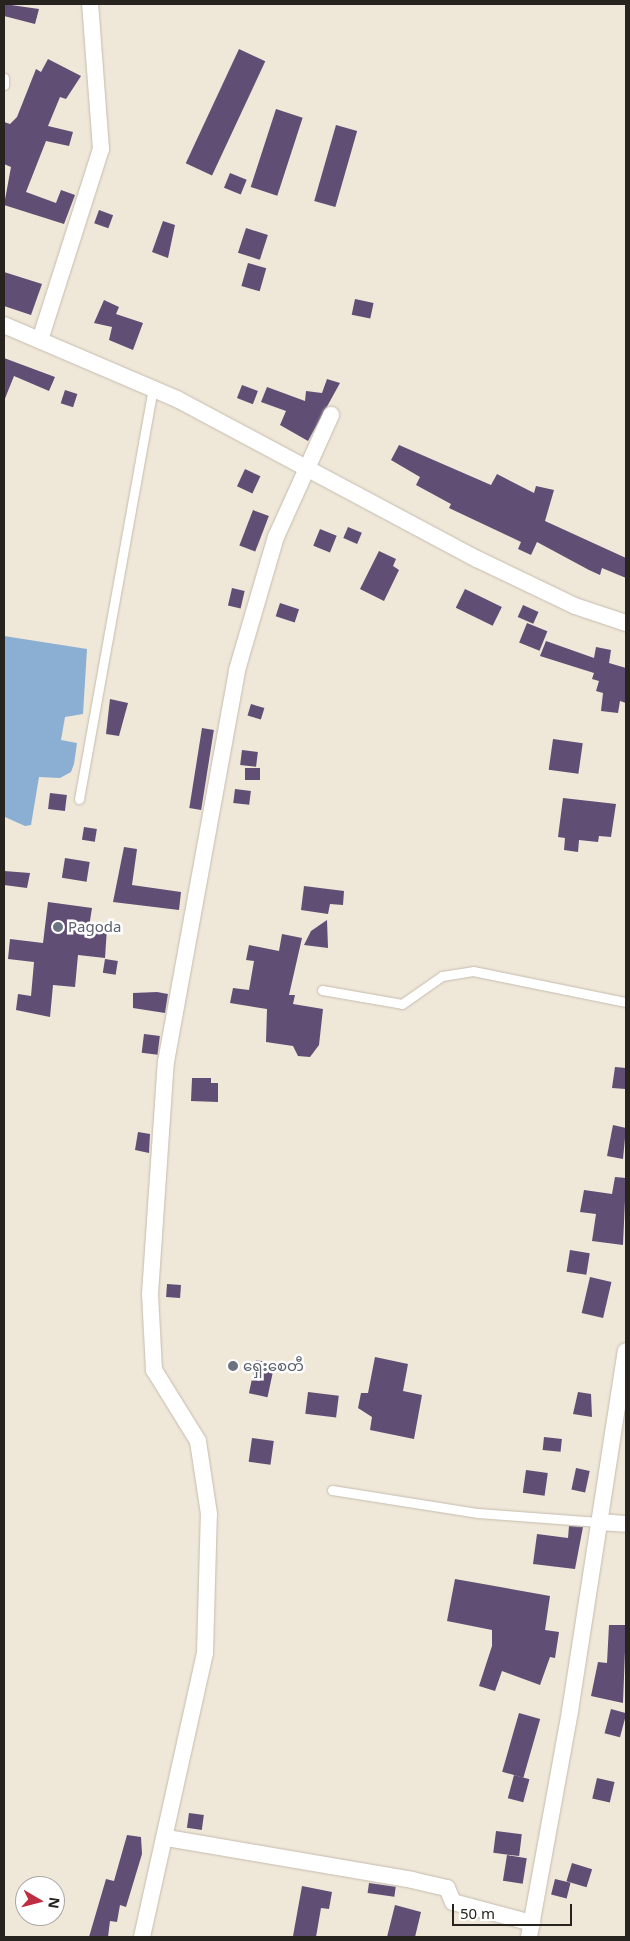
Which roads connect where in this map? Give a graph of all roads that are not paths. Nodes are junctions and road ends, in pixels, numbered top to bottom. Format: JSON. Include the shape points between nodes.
{"nodes":[{"id":1,"x":90,"y":4,"type":"edge"},
{"id":2,"x":4,"y":78,"type":"edge"},
{"id":3,"x":4,"y":85,"type":"edge"},
{"id":4,"x":4,"y":325,"type":"edge"},
{"id":5,"x":40,"y":340,"type":"junction"},
{"id":6,"x":153,"y":387,"type":"junction"},
{"id":7,"x":331,"y":415,"type":"dead end"},
{"id":8,"x":306,"y":469,"type":"junction"},
{"id":9,"x":626,"y":624,"type":"edge"},
{"id":10,"x":79,"y":799,"type":"dead end"},
{"id":11,"x":322,"y":990,"type":"dead end"},
{"id":12,"x":626,"y":1002,"type":"edge"},
{"id":13,"x":626,"y":1351,"type":"edge"},
{"id":14,"x":332,"y":1490,"type":"dead end"},
{"id":15,"x":599,"y":1522,"type":"junction"},
{"id":16,"x":626,"y":1524,"type":"edge"},
{"id":17,"x":167,"y":1838,"type":"junction"},
{"id":18,"x":530,"y":1930,"type":"edge"},
{"id":19,"x":142,"y":1937,"type":"edge"}],
"edges":[{"from":1,"to":5,"type":"street","via":[[101,149]]},
{"from":2,"to":3,"type":"lane"},
{"from":4,"to":5,"type":"street"},
{"from":5,"to":6,"type":"street"},
{"from":6,"to":8,"type":"street"},
{"from":6,"to":10,"type":"lane"},
{"from":7,"to":8,"type":"street"},
{"from":8,"to":9,"type":"street","via":[[477,559],[575,606]]},
{"from":8,"to":17,"type":"street","via":[[276,537],[237,670],[166,1062],[150,1294],[154,1370],[198,1441],[208,1514],[205,1653]]},
{"from":11,"to":12,"type":"lane","via":[[402,1004],[442,976],[473,971]]},
{"from":13,"to":15,"type":"street"},
{"from":14,"to":15,"type":"lane","via":[[478,1512]]},
{"from":15,"to":16,"type":"street"},
{"from":15,"to":18,"type":"street"},
{"from":17,"to":18,"type":"street","via":[[447,1888],[453,1902]]},
{"from":17,"to":19,"type":"street"}]}
